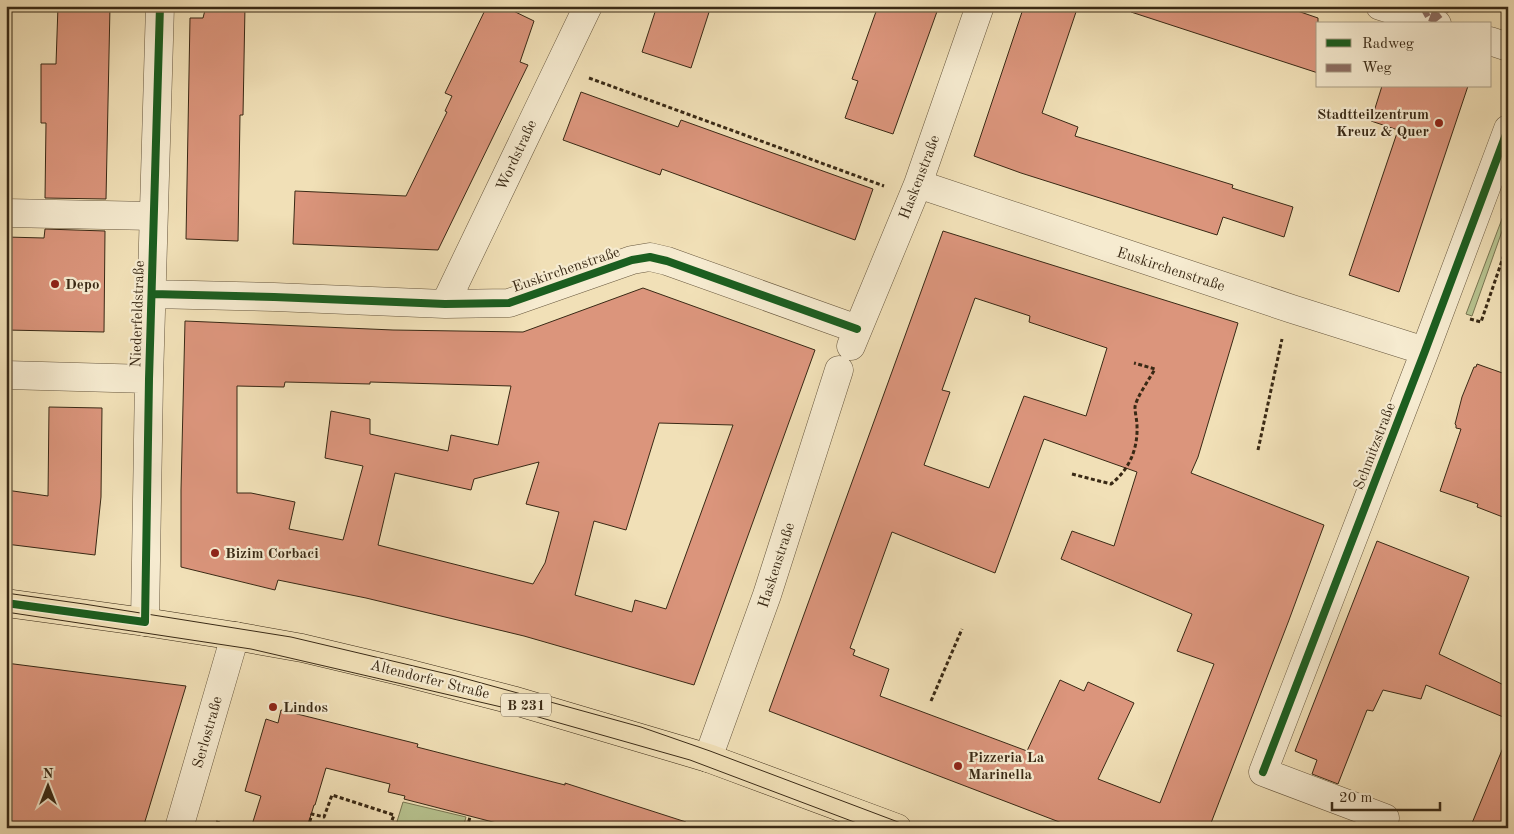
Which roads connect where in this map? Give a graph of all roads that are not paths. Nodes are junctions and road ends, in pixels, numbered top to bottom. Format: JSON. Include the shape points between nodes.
{"nodes":[{"id":1,"x":160,"y":6,"type":"edge"},
{"id":2,"x":588,"y":6,"type":"edge"},
{"id":3,"x":980,"y":6,"type":"edge"},
{"id":4,"x":1380,"y":6,"type":"edge"},
{"id":5,"x":1435,"y":17,"type":"edge"},
{"id":6,"x":1492,"y":42,"type":"edge"},
{"id":7,"x":1508,"y":47,"type":"edge"},
{"id":8,"x":1508,"y":129,"type":"edge"},
{"id":9,"x":915,"y":190,"type":"junction"},
{"id":10,"x":6,"y":213,"type":"edge"},
{"id":11,"x":154,"y":216,"type":"junction"},
{"id":12,"x":152,"y":294,"type":"junction"},
{"id":13,"x":445,"y":304,"type":"junction"},
{"id":14,"x":854,"y":337,"type":"joint"},
{"id":15,"x":1425,"y":351,"type":"junction"},
{"id":16,"x":839,"y":370,"type":"dead end"},
{"id":17,"x":6,"y":375,"type":"edge"},
{"id":18,"x":149,"y":379,"type":"junction"},
{"id":19,"x":6,"y":604,"type":"edge"},
{"id":20,"x":145,"y":622,"type":"junction"},
{"id":21,"x":235,"y":636,"type":"junction"},
{"id":22,"x":708,"y":758,"type":"junction"},
{"id":23,"x":1385,"y":818,"type":"dead end"},
{"id":24,"x":178,"y":828,"type":"edge"},
{"id":25,"x":897,"y":828,"type":"edge"}],
"edges":[{"from":1,"to":11,"type":"street","name":"Niederfeldstraße"},
{"from":2,"to":13,"type":"street","name":"Wordstraße"},
{"from":3,"to":9,"type":"street","name":"Haskenstraße"},
{"from":4,"to":5,"type":"street"},
{"from":6,"to":7,"type":"street"},
{"from":8,"to":15,"type":"street","name":"Schmitzstraße"},
{"from":9,"to":14,"type":"street","name":"Haskenstraße"},
{"from":9,"to":15,"type":"street","name":"Euskirchenstraße"},
{"from":10,"to":11,"type":"street"},
{"from":11,"to":12,"type":"street","name":"Niederfeldstraße"},
{"from":12,"to":13,"type":"street","name":"Euskirchenstraße"},
{"from":12,"to":18,"type":"street","name":"Niederfeldstraße"},
{"from":13,"to":14,"type":"street","name":"Euskirchenstraße","via":[[509,303],[632,260],[650,257]]},
{"from":15,"to":23,"type":"street","name":"Schmitzstraße","via":[[1263,772]]},
{"from":16,"to":22,"type":"street","name":"Haskenstraße","via":[[767,595]]},
{"from":17,"to":18,"type":"street"},
{"from":18,"to":20,"type":"street","name":"Niederfeldstraße"},
{"from":19,"to":20,"type":"main road","name":"Altendorfer Straße","number":"B 231"},
{"from":20,"to":21,"type":"main road","name":"Altendorfer Straße","number":"B 231"},
{"from":21,"to":22,"type":"main road","name":"Altendorfer Straße","number":"B 231","via":[[302,648],[512,700]]},
{"from":21,"to":24,"type":"street","name":"Serlostraße"},
{"from":22,"to":25,"type":"main road","name":"Altendorfer Straße","number":"B 231"}]}
